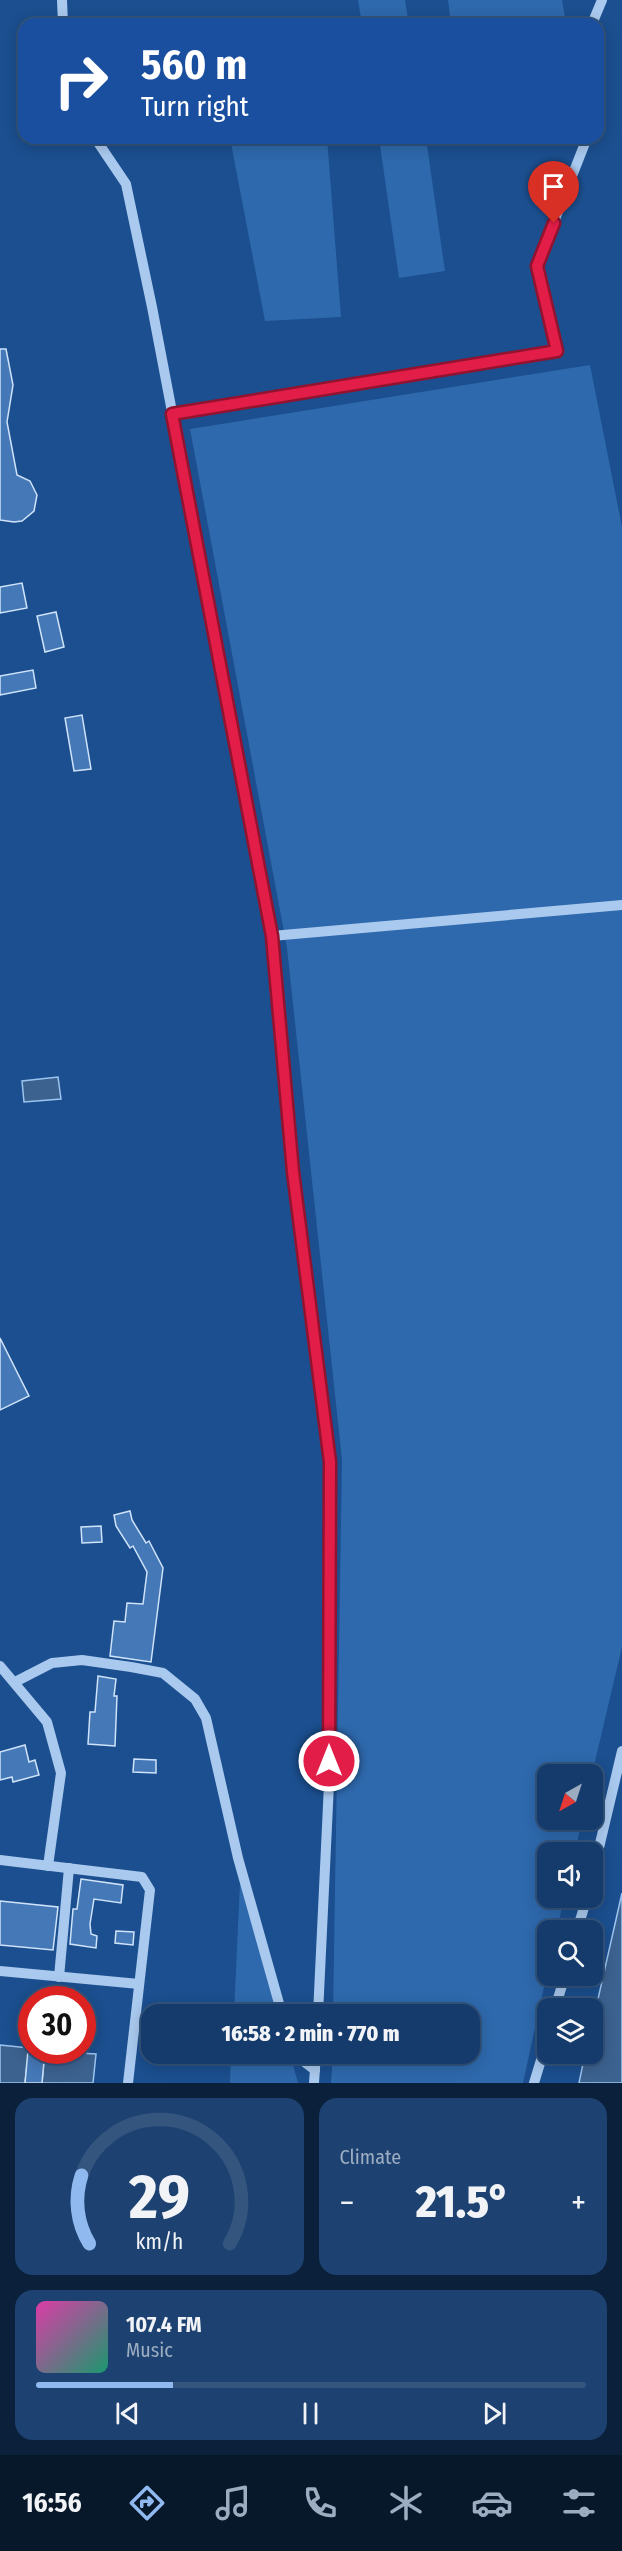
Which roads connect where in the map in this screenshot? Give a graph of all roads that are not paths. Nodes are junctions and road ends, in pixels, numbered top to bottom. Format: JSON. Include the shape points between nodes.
{"nodes":[{"id":1,"x":62,"y":0,"type":"edge"},
{"id":2,"x":602,"y":0,"type":"edge"},
{"id":3,"x":63,"y":18,"type":"edge"},
{"id":4,"x":594,"y":18,"type":"edge"},
{"id":5,"x":99,"y":144,"type":"edge"},
{"id":6,"x":585,"y":144,"type":"edge"},
{"id":7,"x":172,"y":414,"type":"junction"},
{"id":8,"x":622,"y":905,"type":"edge"},
{"id":9,"x":272,"y":936,"type":"junction"},
{"id":10,"x":0,"y":1666,"type":"edge"},
{"id":11,"x":15,"y":1682,"type":"junction"},
{"id":12,"x":622,"y":1751,"type":"edge"},
{"id":13,"x":600,"y":1842,"type":"edge"},
{"id":14,"x":0,"y":1860,"type":"edge"},
{"id":15,"x":48,"y":1866,"type":"junction"},
{"id":16,"x":69,"y":1868,"type":"junction"},
{"id":17,"x":0,"y":1971,"type":"edge"},
{"id":18,"x":59,"y":1977,"type":"junction"},
{"id":19,"x":140,"y":1984,"type":"junction"},
{"id":20,"x":279,"y":2004,"type":"edge"},
{"id":21,"x":318,"y":2004,"type":"edge"},
{"id":22,"x":307,"y":2064,"type":"edge"},
{"id":23,"x":315,"y":2064,"type":"edge"},
{"id":24,"x":540,"y":2064,"type":"edge"},
{"id":25,"x":315,"y":2070,"type":"junction"},
{"id":26,"x":128,"y":2083,"type":"edge"},
{"id":27,"x":314,"y":2083,"type":"edge"},
{"id":28,"x":534,"y":2083,"type":"edge"}],
"edges":[{"from":1,"to":3,"type":"street"},
{"from":2,"to":4,"type":"street"},
{"from":5,"to":7,"type":"street","via":[[126,184]]},
{"from":6,"to":7,"type":"street","via":[[537,266],[557,351]]},
{"from":7,"to":9,"type":"street"},
{"from":8,"to":9,"type":"street"},
{"from":9,"to":21,"type":"street","via":[[293,1172],[330,1462],[329,1784]]},
{"from":10,"to":11,"type":"street"},
{"from":11,"to":15,"type":"street","via":[[47,1722],[61,1773]]},
{"from":11,"to":20,"type":"street","via":[[52,1663],[82,1660],[163,1673],[195,1699],[206,1718],[238,1858]]},
{"from":12,"to":13,"type":"street"},
{"from":14,"to":15,"type":"street"},
{"from":15,"to":16,"type":"street"},
{"from":16,"to":18,"type":"street"},
{"from":16,"to":19,"type":"street","via":[[142,1876],[150,1890]]},
{"from":17,"to":18,"type":"street"},
{"from":18,"to":19,"type":"street"},
{"from":19,"to":26,"type":"street"},
{"from":22,"to":25,"type":"street"},
{"from":23,"to":25,"type":"street"},
{"from":24,"to":28,"type":"street"},
{"from":25,"to":27,"type":"street"}]}
